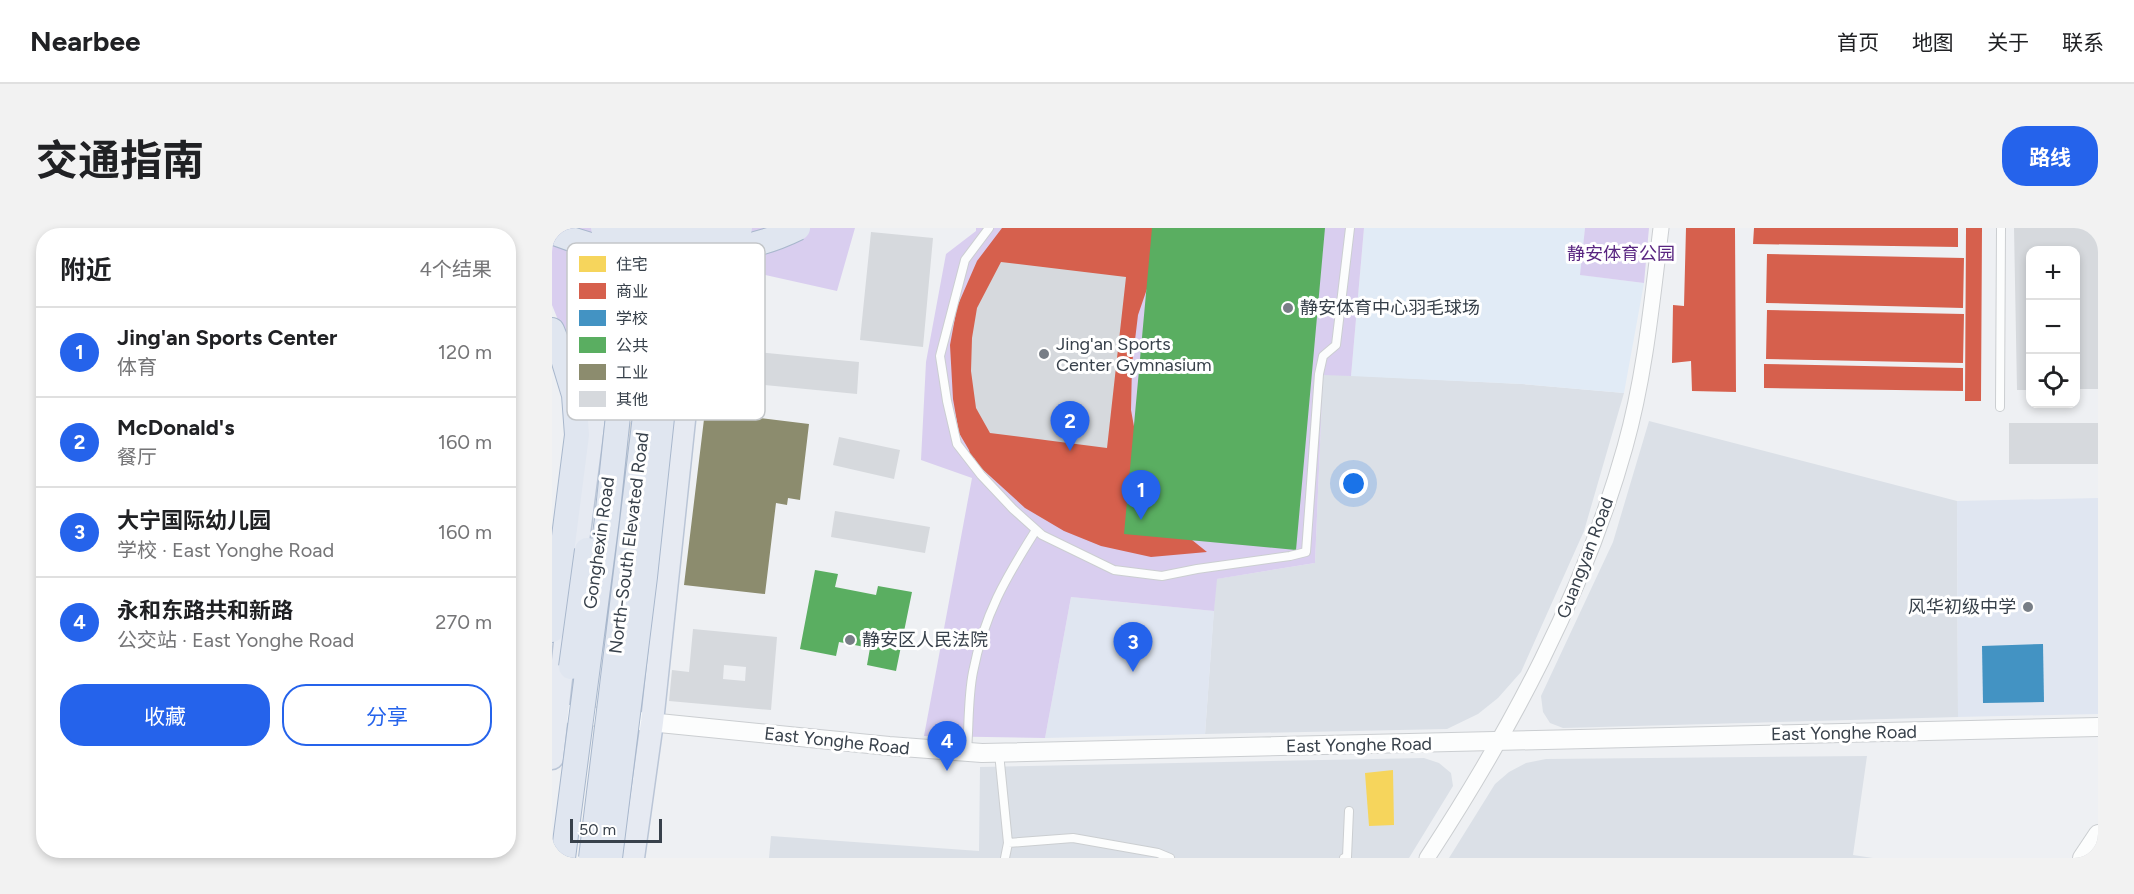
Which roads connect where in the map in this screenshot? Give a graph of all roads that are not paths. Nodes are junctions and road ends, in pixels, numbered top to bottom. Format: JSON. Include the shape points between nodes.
{"nodes":[{"id":1,"x":603,"y":228,"type":"edge"},
{"id":2,"x":618,"y":228,"type":"edge"},
{"id":3,"x":629,"y":228,"type":"edge"},
{"id":4,"x":638,"y":228,"type":"edge"},
{"id":5,"x":668,"y":228,"type":"edge"},
{"id":6,"x":680,"y":228,"type":"edge"},
{"id":7,"x":687,"y":228,"type":"edge"},
{"id":8,"x":707,"y":228,"type":"edge"},
{"id":9,"x":740,"y":228,"type":"edge"},
{"id":10,"x":798,"y":228,"type":"edge"},
{"id":11,"x":989,"y":228,"type":"edge"},
{"id":12,"x":1350,"y":228,"type":"edge"},
{"id":13,"x":1661,"y":228,"type":"edge"},
{"id":14,"x":2001,"y":228,"type":"edge"},
{"id":15,"x":552,"y":232,"type":"edge"},
{"id":16,"x":583,"y":243,"type":"edge"},
{"id":17,"x":616,"y":243,"type":"edge"},
{"id":18,"x":627,"y":243,"type":"edge"},
{"id":19,"x":628,"y":243,"type":"edge"},
{"id":20,"x":636,"y":243,"type":"edge"},
{"id":21,"x":666,"y":243,"type":"edge"},
{"id":22,"x":679,"y":243,"type":"edge"},
{"id":23,"x":685,"y":243,"type":"edge"},
{"id":24,"x":705,"y":243,"type":"edge"},
{"id":25,"x":758,"y":243,"type":"edge"},
{"id":26,"x":552,"y":330,"type":"edge"},
{"id":27,"x":567,"y":372,"type":"edge"},
{"id":28,"x":2000,"y":407,"type":"dead end"},
{"id":29,"x":576,"y":420,"type":"edge"},
{"id":30,"x":593,"y":420,"type":"edge"},
{"id":31,"x":606,"y":420,"type":"edge"},
{"id":32,"x":616,"y":420,"type":"edge"},
{"id":33,"x":618,"y":420,"type":"edge"},
{"id":34,"x":645,"y":420,"type":"edge"},
{"id":35,"x":661,"y":420,"type":"edge"},
{"id":36,"x":662,"y":420,"type":"edge"},
{"id":37,"x":684,"y":420,"type":"edge"},
{"id":38,"x":591,"y":439,"type":"junction"},
{"id":39,"x":607,"y":482,"type":"junction"},
{"id":40,"x":583,"y":501,"type":"junction"},
{"id":41,"x":1036,"y":530,"type":"junction"},
{"id":42,"x":552,"y":630,"type":"edge"},
{"id":43,"x":561,"y":713,"type":"edge"},
{"id":44,"x":621,"y":718,"type":"junction"},
{"id":45,"x":652,"y":722,"type":"junction"},
{"id":46,"x":2098,"y":727,"type":"edge"},
{"id":47,"x":1500,"y":742,"type":"junction"},
{"id":48,"x":967,"y":752,"type":"junction"},
{"id":49,"x":999,"y":753,"type":"junction"},
{"id":50,"x":552,"y":758,"type":"edge"},
{"id":51,"x":1349,"y":811,"type":"dead end"},
{"id":52,"x":568,"y":822,"type":"junction"},
{"id":53,"x":2098,"y":834,"type":"edge"},
{"id":54,"x":1008,"y":843,"type":"junction"},
{"id":55,"x":561,"y":858,"type":"edge"},
{"id":56,"x":591,"y":858,"type":"edge"},
{"id":57,"x":605,"y":858,"type":"edge"},
{"id":58,"x":610,"y":858,"type":"edge"},
{"id":59,"x":633,"y":858,"type":"edge"},
{"id":60,"x":1005,"y":858,"type":"edge"},
{"id":61,"x":1170,"y":858,"type":"edge"},
{"id":62,"x":1344,"y":858,"type":"edge"},
{"id":63,"x":1427,"y":858,"type":"edge"},
{"id":64,"x":2082,"y":858,"type":"edge"}],
"edges":[{"from":1,"to":9,"type":"highway","bridge":true,"via":[[653,236],[696,236]]},
{"from":2,"to":17,"type":"main road"},
{"from":3,"to":18,"type":"highway","bridge":true},
{"from":3,"to":19,"type":"main road","name":"Gonghexin Road"},
{"from":4,"to":20,"type":"highway","name":"North-South Elevated Road","bridge":true},
{"from":5,"to":21,"type":"highway","name":"North-South Elevated Road","bridge":true},
{"from":6,"to":22,"type":"highway","bridge":true},
{"from":7,"to":23,"type":"main road"},
{"from":8,"to":24,"type":"main road"},
{"from":10,"to":25,"type":"highway","bridge":true},
{"from":11,"to":41,"type":"lane","via":[[965,260],[953,302],[940,356],[946,401],[957,444],[1012,509]]},
{"from":12,"to":41,"type":"lane","via":[[1336,345],[1323,357],[1319,374],[1306,552],[1162,576],[1114,570]]},
{"from":13,"to":47,"type":"street","name":"Guangyan Road","via":[[1644,356],[1625,446],[1599,528],[1560,623]]},
{"from":14,"to":28,"type":"lane"},
{"from":15,"to":16,"type":"highway","bridge":true},
{"from":26,"to":27,"type":"highway"},
{"from":29,"to":42,"type":"highway"},
{"from":30,"to":38,"type":"main road"},
{"from":31,"to":52,"type":"highway","bridge":true,"via":[[563,734]]},
{"from":32,"to":39,"type":"main road","name":"Gonghexin Road"},
{"from":33,"to":52,"type":"highway","name":"North-South Elevated Road","bridge":true},
{"from":34,"to":56,"type":"highway","name":"North-South Elevated Road","bridge":true},
{"from":35,"to":44,"type":"main road"},
{"from":36,"to":58,"type":"highway","bridge":true},
{"from":37,"to":45,"type":"main road"},
{"from":38,"to":39,"type":"main road"},
{"from":38,"to":40,"type":"main road"},
{"from":39,"to":40,"type":"main road"},
{"from":39,"to":43,"type":"main road","name":"Gonghexin Road"},
{"from":40,"to":43,"type":"main road"},
{"from":41,"to":48,"type":"lane","via":[[1003,583],[985,624],[972,674]]},
{"from":43,"to":44,"type":"street","name":"East Yonghe Road"},
{"from":43,"to":50,"type":"main road"},
{"from":43,"to":55,"type":"main road","name":"Gonghexin Road"},
{"from":44,"to":45,"type":"street","name":"East Yonghe Road"},
{"from":44,"to":57,"type":"main road"},
{"from":45,"to":48,"type":"street","name":"East Yonghe Road"},
{"from":45,"to":59,"type":"main road"},
{"from":46,"to":47,"type":"street","name":"East Yonghe Road"},
{"from":47,"to":49,"type":"street","name":"East Yonghe Road"},
{"from":47,"to":63,"type":"street","name":"Guangyan Road"},
{"from":48,"to":49,"type":"street","name":"East Yonghe Road"},
{"from":49,"to":54,"type":"lane"},
{"from":51,"to":62,"type":"lane"},
{"from":52,"to":55,"type":"highway","name":"North-South Elevated Road","bridge":true},
{"from":53,"to":64,"type":"street"},
{"from":54,"to":60,"type":"lane"},
{"from":54,"to":61,"type":"lane","via":[[1073,838]]}]}
